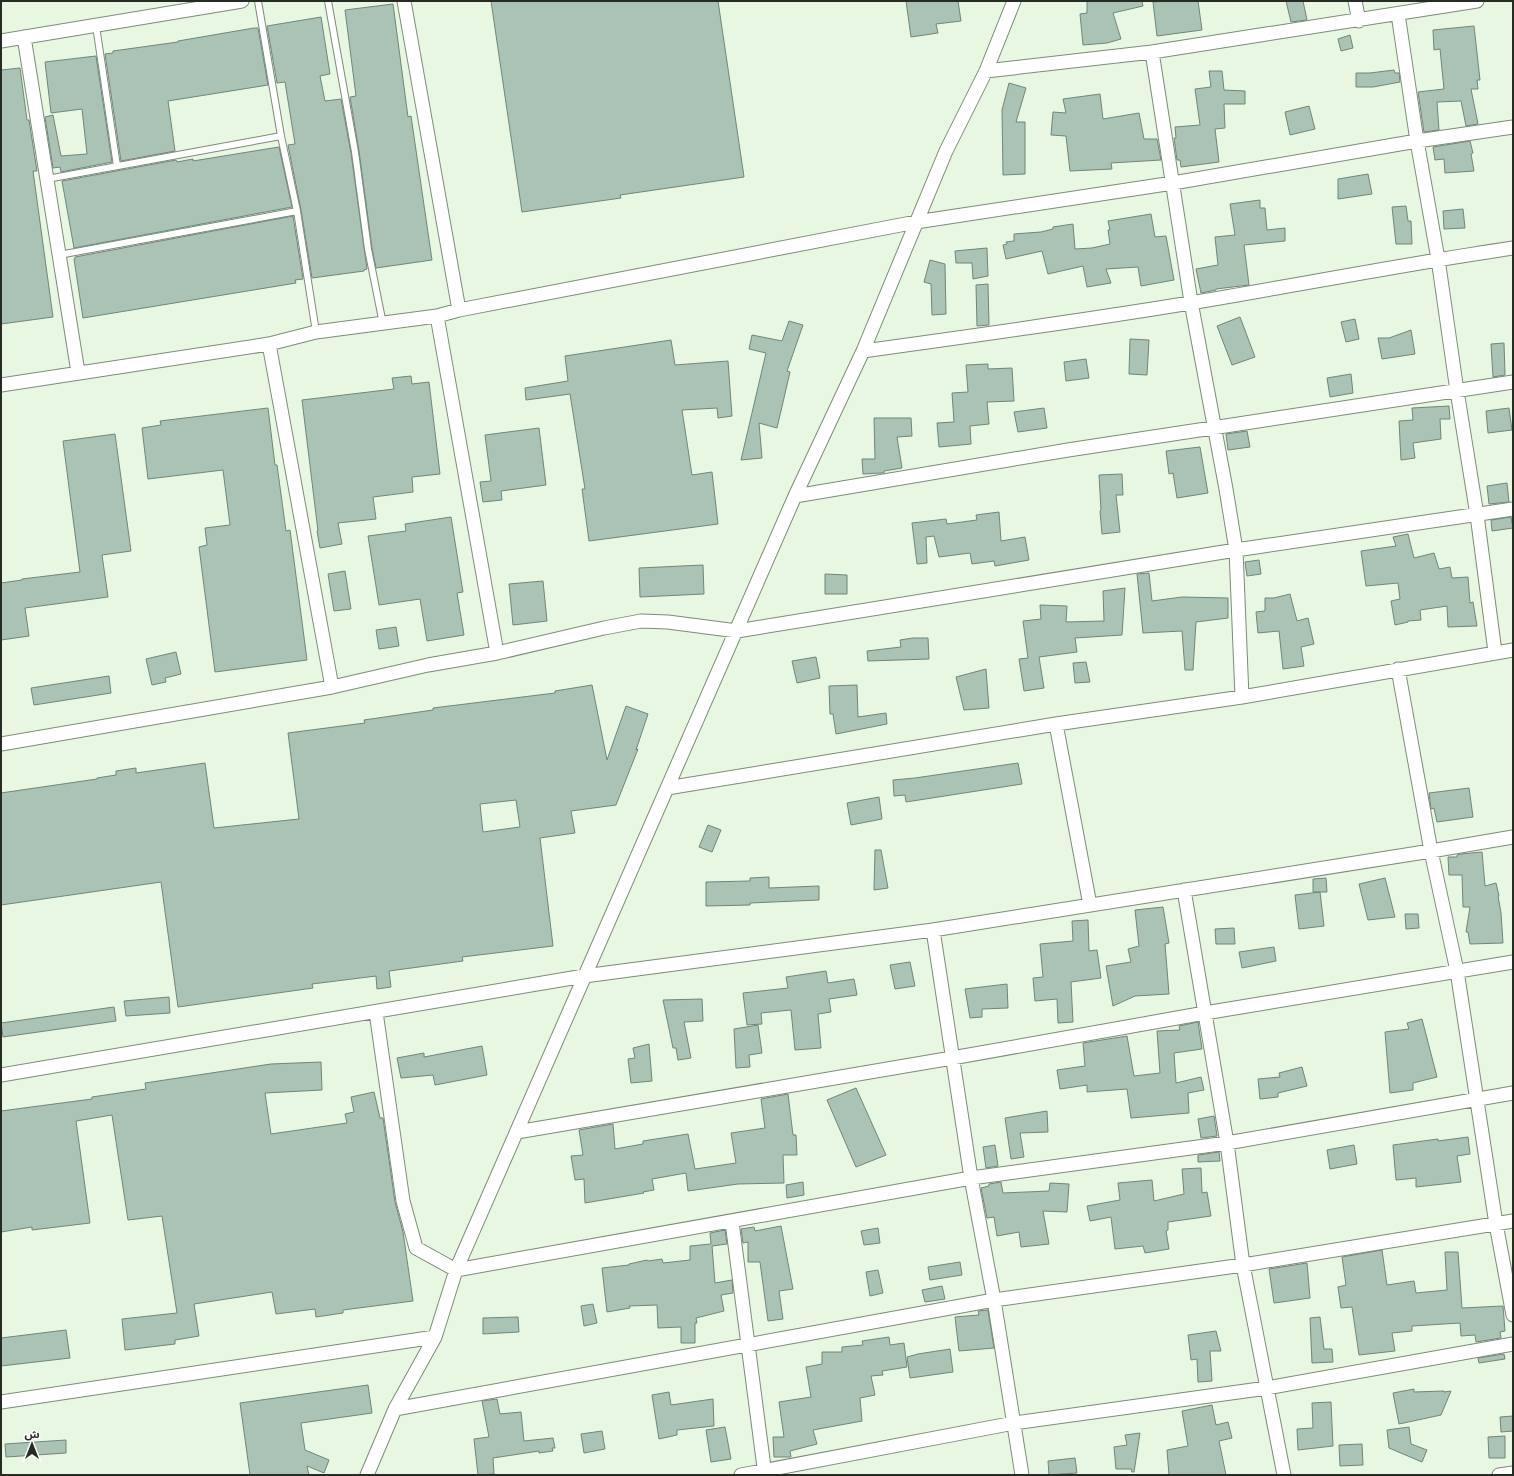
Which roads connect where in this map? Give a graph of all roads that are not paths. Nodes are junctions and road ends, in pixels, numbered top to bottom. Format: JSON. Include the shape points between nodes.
{"nodes":[{"id":1,"x":242,"y":1,"type":"edge"},
{"id":2,"x":258,"y":1,"type":"edge"},
{"id":3,"x":328,"y":1,"type":"edge"},
{"id":4,"x":404,"y":1,"type":"edge"},
{"id":5,"x":1014,"y":1,"type":"edge"},
{"id":6,"x":1355,"y":1,"type":"edge"},
{"id":7,"x":1477,"y":1,"type":"edge"},
{"id":8,"x":1398,"y":14,"type":"junction"},
{"id":9,"x":1359,"y":20,"type":"junction"},
{"id":10,"x":96,"y":26,"type":"junction"},
{"id":11,"x":24,"y":37,"type":"junction"},
{"id":12,"x":1,"y":41,"type":"edge"},
{"id":13,"x":1152,"y":52,"type":"junction"},
{"id":14,"x":986,"y":71,"type":"junction"},
{"id":15,"x":1513,"y":126,"type":"edge"},
{"id":16,"x":281,"y":136,"type":"junction"},
{"id":17,"x":1417,"y":141,"type":"junction"},
{"id":18,"x":117,"y":166,"type":"junction"},
{"id":19,"x":46,"y":179,"type":"junction"},
{"id":20,"x":1173,"y":183,"type":"junction"},
{"id":21,"x":297,"y":211,"type":"junction"},
{"id":22,"x":916,"y":222,"type":"junction"},
{"id":23,"x":1513,"y":248,"type":"edge"},
{"id":24,"x":59,"y":255,"type":"junction"},
{"id":25,"x":1438,"y":259,"type":"junction"},
{"id":26,"x":1191,"y":302,"type":"junction"},
{"id":27,"x":459,"y":310,"type":"junction"},
{"id":28,"x":437,"y":316,"type":"junction"},
{"id":29,"x":383,"y":324,"type":"junction"},
{"id":30,"x":316,"y":332,"type":"junction"},
{"id":31,"x":269,"y":344,"type":"junction"},
{"id":32,"x":862,"y":351,"type":"junction"},
{"id":33,"x":78,"y":372,"type":"junction"},
{"id":34,"x":1513,"y":382,"type":"edge"},
{"id":35,"x":1,"y":385,"type":"edge"},
{"id":36,"x":1457,"y":391,"type":"junction"},
{"id":37,"x":1214,"y":428,"type":"junction"},
{"id":38,"x":795,"y":496,"type":"junction"},
{"id":39,"x":1513,"y":509,"type":"edge"},
{"id":40,"x":1477,"y":515,"type":"junction"},
{"id":41,"x":1236,"y":550,"type":"junction"},
{"id":42,"x":737,"y":631,"type":"junction"},
{"id":43,"x":1513,"y":650,"type":"edge"},
{"id":44,"x":1495,"y":652,"type":"junction"},
{"id":45,"x":497,"y":653,"type":"junction"},
{"id":46,"x":1398,"y":669,"type":"junction"},
{"id":47,"x":332,"y":686,"type":"junction"},
{"id":48,"x":1242,"y":697,"type":"junction"},
{"id":49,"x":1056,"y":724,"type":"junction"},
{"id":50,"x":1,"y":744,"type":"edge"},
{"id":51,"x":668,"y":788,"type":"junction"},
{"id":52,"x":1513,"y":836,"type":"edge"},
{"id":53,"x":1431,"y":851,"type":"junction"},
{"id":54,"x":1184,"y":890,"type":"junction"},
{"id":55,"x":1090,"y":904,"type":"junction"},
{"id":56,"x":933,"y":930,"type":"junction"},
{"id":57,"x":1513,"y":962,"type":"edge"},
{"id":58,"x":1457,"y":971,"type":"junction"},
{"id":59,"x":584,"y":976,"type":"junction"},
{"id":60,"x":376,"y":1012,"type":"junction"},
{"id":61,"x":1205,"y":1013,"type":"junction"},
{"id":62,"x":952,"y":1058,"type":"junction"},
{"id":63,"x":1,"y":1075,"type":"edge"},
{"id":64,"x":1513,"y":1093,"type":"edge"},
{"id":65,"x":1478,"y":1100,"type":"junction"},
{"id":66,"x":517,"y":1132,"type":"junction"},
{"id":67,"x":1227,"y":1143,"type":"junction"},
{"id":68,"x":971,"y":1178,"type":"junction"},
{"id":69,"x":1513,"y":1221,"type":"edge"},
{"id":70,"x":732,"y":1222,"type":"junction"},
{"id":71,"x":1496,"y":1224,"type":"junction"},
{"id":72,"x":1243,"y":1265,"type":"junction"},
{"id":73,"x":456,"y":1270,"type":"junction"},
{"id":74,"x":994,"y":1300,"type":"junction"},
{"id":75,"x":1513,"y":1315,"type":"edge"},
{"id":76,"x":435,"y":1337,"type":"junction"},
{"id":77,"x":747,"y":1344,"type":"junction"},
{"id":78,"x":1513,"y":1344,"type":"edge"},
{"id":79,"x":1267,"y":1388,"type":"junction"},
{"id":80,"x":1,"y":1402,"type":"edge"},
{"id":81,"x":395,"y":1410,"type":"junction"},
{"id":82,"x":1014,"y":1423,"type":"junction"},
{"id":83,"x":765,"y":1473,"type":"edge"},
{"id":84,"x":1513,"y":1473,"type":"edge"},
{"id":85,"x":367,"y":1475,"type":"edge"},
{"id":86,"x":741,"y":1475,"type":"edge"},
{"id":87,"x":1022,"y":1475,"type":"edge"},
{"id":88,"x":1284,"y":1475,"type":"edge"},
{"id":89,"x":1499,"y":1475,"type":"edge"}],
"edges":[{"from":1,"to":10,"type":"street"},
{"from":2,"to":16,"type":"lane"},
{"from":3,"to":29,"type":"lane","via":[[355,152],[368,249]]},
{"from":4,"to":27,"type":"street"},
{"from":5,"to":14,"type":"street"},
{"from":6,"to":9,"type":"street"},
{"from":7,"to":8,"type":"street"},
{"from":8,"to":9,"type":"street"},
{"from":8,"to":17,"type":"street"},
{"from":9,"to":13,"type":"street"},
{"from":10,"to":11,"type":"street"},
{"from":10,"to":18,"type":"lane"},
{"from":11,"to":12,"type":"street"},
{"from":11,"to":19,"type":"street"},
{"from":13,"to":14,"type":"street"},
{"from":13,"to":20,"type":"street"},
{"from":14,"to":22,"type":"street","via":[[946,151]]},
{"from":15,"to":17,"type":"street"},
{"from":16,"to":18,"type":"lane"},
{"from":16,"to":21,"type":"lane"},
{"from":17,"to":20,"type":"street"},
{"from":17,"to":25,"type":"street"},
{"from":18,"to":19,"type":"lane"},
{"from":19,"to":24,"type":"street"},
{"from":20,"to":22,"type":"street"},
{"from":20,"to":26,"type":"street"},
{"from":21,"to":24,"type":"lane"},
{"from":21,"to":30,"type":"lane"},
{"from":22,"to":27,"type":"street"},
{"from":22,"to":32,"type":"street"},
{"from":23,"to":25,"type":"street"},
{"from":24,"to":33,"type":"street"},
{"from":25,"to":26,"type":"street"},
{"from":25,"to":36,"type":"street"},
{"from":26,"to":32,"type":"street","via":[[1049,326]]},
{"from":26,"to":37,"type":"street"},
{"from":27,"to":28,"type":"street"},
{"from":28,"to":29,"type":"street"},
{"from":28,"to":45,"type":"street"},
{"from":29,"to":30,"type":"street"},
{"from":30,"to":31,"type":"street"},
{"from":31,"to":33,"type":"street"},
{"from":31,"to":47,"type":"street"},
{"from":32,"to":38,"type":"street"},
{"from":33,"to":35,"type":"street"},
{"from":34,"to":36,"type":"street"},
{"from":36,"to":37,"type":"street"},
{"from":36,"to":40,"type":"street"},
{"from":37,"to":38,"type":"street"},
{"from":37,"to":41,"type":"street"},
{"from":38,"to":42,"type":"street"},
{"from":39,"to":40,"type":"street"},
{"from":40,"to":41,"type":"street"},
{"from":40,"to":44,"type":"street"},
{"from":41,"to":42,"type":"street"},
{"from":41,"to":48,"type":"street"},
{"from":42,"to":45,"type":"street","via":[[641,621]]},
{"from":42,"to":51,"type":"street"},
{"from":43,"to":44,"type":"street"},
{"from":44,"to":46,"type":"street"},
{"from":45,"to":47,"type":"street"},
{"from":46,"to":48,"type":"street"},
{"from":46,"to":53,"type":"street"},
{"from":47,"to":50,"type":"street"},
{"from":48,"to":49,"type":"street"},
{"from":49,"to":51,"type":"street"},
{"from":49,"to":55,"type":"street"},
{"from":51,"to":59,"type":"street"},
{"from":52,"to":53,"type":"street"},
{"from":53,"to":54,"type":"street"},
{"from":53,"to":58,"type":"street"},
{"from":54,"to":55,"type":"street"},
{"from":54,"to":61,"type":"street"},
{"from":55,"to":56,"type":"street"},
{"from":56,"to":59,"type":"street"},
{"from":56,"to":62,"type":"street"},
{"from":57,"to":58,"type":"street"},
{"from":58,"to":61,"type":"street"},
{"from":58,"to":65,"type":"street"},
{"from":59,"to":60,"type":"street"},
{"from":59,"to":66,"type":"street"},
{"from":60,"to":63,"type":"street"},
{"from":60,"to":73,"type":"street","via":[[403,1201],[416,1248]]},
{"from":61,"to":62,"type":"street"},
{"from":61,"to":67,"type":"street"},
{"from":62,"to":66,"type":"street"},
{"from":62,"to":68,"type":"street"},
{"from":64,"to":65,"type":"street"},
{"from":65,"to":67,"type":"street"},
{"from":65,"to":71,"type":"street"},
{"from":66,"to":73,"type":"street"},
{"from":67,"to":68,"type":"street"},
{"from":67,"to":72,"type":"street"},
{"from":68,"to":70,"type":"street"},
{"from":68,"to":74,"type":"street"},
{"from":69,"to":71,"type":"street"},
{"from":70,"to":73,"type":"street"},
{"from":70,"to":77,"type":"street"},
{"from":71,"to":72,"type":"street"},
{"from":71,"to":75,"type":"street"},
{"from":72,"to":74,"type":"street"},
{"from":72,"to":79,"type":"street"},
{"from":73,"to":76,"type":"street"},
{"from":74,"to":77,"type":"street"},
{"from":74,"to":82,"type":"street"},
{"from":76,"to":80,"type":"street"},
{"from":76,"to":81,"type":"street"},
{"from":77,"to":81,"type":"street"},
{"from":77,"to":83,"type":"street"},
{"from":78,"to":79,"type":"street"},
{"from":79,"to":82,"type":"street"},
{"from":79,"to":88,"type":"street"},
{"from":81,"to":85,"type":"street"},
{"from":82,"to":83,"type":"street"},
{"from":82,"to":87,"type":"street"},
{"from":83,"to":86,"type":"street"},
{"from":84,"to":89,"type":"street"}]}
